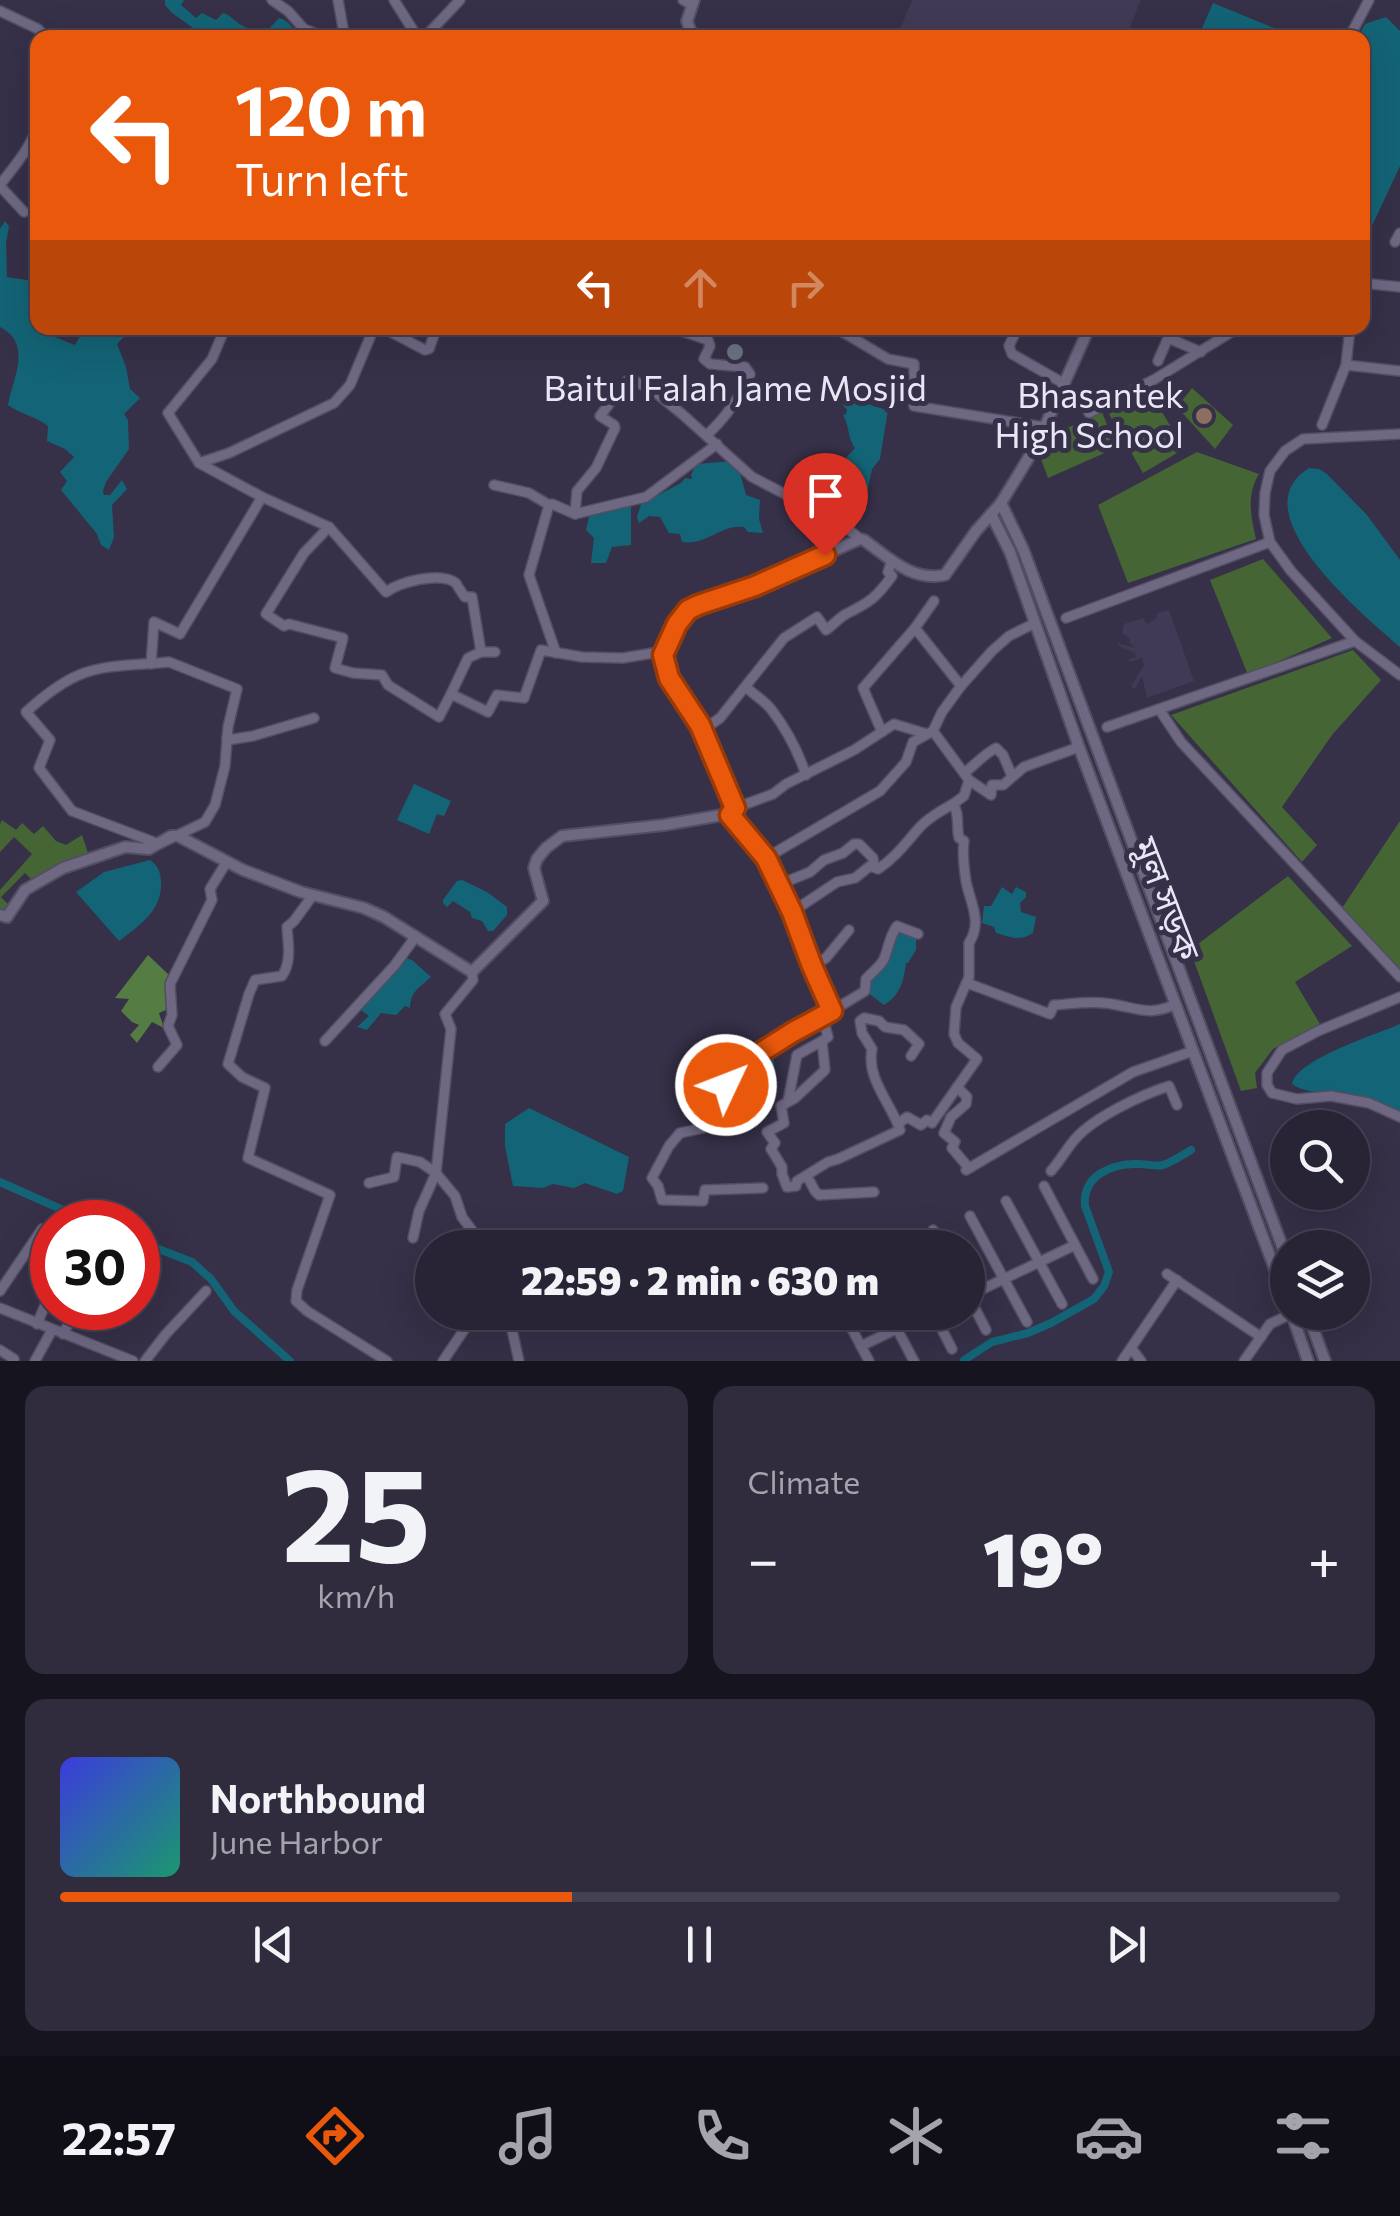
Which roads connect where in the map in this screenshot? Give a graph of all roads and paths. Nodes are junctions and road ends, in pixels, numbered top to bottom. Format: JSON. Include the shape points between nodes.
{"nodes":[{"id":1,"x":272,"y":0,"type":"edge"},
{"id":2,"x":338,"y":0,"type":"edge"},
{"id":3,"x":394,"y":0,"type":"edge"},
{"id":4,"x":460,"y":0,"type":"edge"},
{"id":5,"x":1369,"y":0,"type":"edge"},
{"id":6,"x":690,"y":2,"type":"edge"},
{"id":7,"x":0,"y":10,"type":"edge"},
{"id":8,"x":40,"y":30,"type":"edge"},
{"id":9,"x":307,"y":30,"type":"edge"},
{"id":10,"x":342,"y":30,"type":"edge"},
{"id":11,"x":415,"y":30,"type":"edge"},
{"id":12,"x":429,"y":30,"type":"edge"},
{"id":13,"x":689,"y":30,"type":"edge"},
{"id":14,"x":1354,"y":30,"type":"edge"},
{"id":15,"x":30,"y":144,"type":"edge"},
{"id":16,"x":0,"y":185,"type":"edge"},
{"id":17,"x":24,"y":212,"type":"dead end"},
{"id":18,"x":1370,"y":284,"type":"edge"},
{"id":19,"x":1400,"y":287,"type":"edge"},
{"id":20,"x":222,"y":335,"type":"edge"},
{"id":21,"x":371,"y":335,"type":"edge"},
{"id":22,"x":396,"y":335,"type":"edge"},
{"id":23,"x":435,"y":335,"type":"edge"},
{"id":24,"x":690,"y":335,"type":"edge"},
{"id":25,"x":848,"y":335,"type":"edge"},
{"id":26,"x":1015,"y":335,"type":"edge"},
{"id":27,"x":1086,"y":335,"type":"edge"},
{"id":28,"x":1227,"y":335,"type":"edge"},
{"id":29,"x":1348,"y":335,"type":"edge"},
{"id":30,"x":1201,"y":352,"type":"junction"},
{"id":31,"x":1158,"y":361,"type":"dead end"},
{"id":32,"x":1346,"y":365,"type":"junction"},
{"id":33,"x":1400,"y":371,"type":"edge"},
{"id":34,"x":1064,"y":383,"type":"junction"},
{"id":35,"x":1089,"y":412,"type":"dead end"},
{"id":36,"x":1322,"y":424,"type":"dead end"},
{"id":37,"x":1044,"y":427,"type":"junction"},
{"id":38,"x":1400,"y":434,"type":"edge"},
{"id":39,"x":706,"y":435,"type":"junction"},
{"id":40,"x":717,"y":444,"type":"junction"},
{"id":41,"x":200,"y":463,"type":"junction"},
{"id":42,"x":494,"y":485,"type":"dead end"},
{"id":43,"x":262,"y":497,"type":"junction"},
{"id":44,"x":1001,"y":502,"type":"junction"},
{"id":45,"x":549,"y":505,"type":"junction"},
{"id":46,"x":576,"y":514,"type":"junction"},
{"id":47,"x":991,"y":514,"type":"junction"},
{"id":48,"x":329,"y":528,"type":"junction"},
{"id":49,"x":860,"y":539,"type":"junction"},
{"id":50,"x":1270,"y":542,"type":"junction"},
{"id":51,"x":892,"y":560,"type":"junction"},
{"id":52,"x":934,"y":601,"type":"dead end"},
{"id":53,"x":1066,"y":618,"type":"dead end"},
{"id":54,"x":1035,"y":623,"type":"junction"},
{"id":55,"x":916,"y":628,"type":"junction"},
{"id":56,"x":1355,"y":641,"type":"junction"},
{"id":57,"x":665,"y":650,"type":"junction"},
{"id":58,"x":481,"y":652,"type":"junction"},
{"id":59,"x":495,"y":652,"type":"dead end"},
{"id":60,"x":556,"y":653,"type":"junction"},
{"id":61,"x":151,"y":664,"type":"junction"},
{"id":62,"x":1400,"y":675,"type":"edge"},
{"id":63,"x":961,"y":686,"type":"junction"},
{"id":64,"x":746,"y":687,"type":"junction"},
{"id":65,"x":452,"y":694,"type":"junction"},
{"id":66,"x":1159,"y":709,"type":"junction"},
{"id":67,"x":1082,"y":710,"type":"junction"},
{"id":68,"x":1069,"y":716,"type":"junction"},
{"id":69,"x":314,"y":718,"type":"dead end"},
{"id":70,"x":1107,"y":727,"type":"dead end"},
{"id":71,"x":703,"y":730,"type":"junction"},
{"id":72,"x":882,"y":732,"type":"junction"},
{"id":73,"x":930,"y":733,"type":"junction"},
{"id":74,"x":227,"y":734,"type":"junction"},
{"id":75,"x":1079,"y":747,"type":"junction"},
{"id":76,"x":806,"y":775,"type":"junction"},
{"id":77,"x":1012,"y":776,"type":"junction"},
{"id":78,"x":966,"y":777,"type":"junction"},
{"id":79,"x":953,"y":804,"type":"junction"},
{"id":80,"x":732,"y":812,"type":"junction"},
{"id":81,"x":177,"y":836,"type":"junction"},
{"id":82,"x":159,"y":844,"type":"junction"},
{"id":83,"x":766,"y":858,"type":"junction"},
{"id":84,"x":226,"y":862,"type":"junction"},
{"id":85,"x":874,"y":866,"type":"junction"},
{"id":86,"x":778,"y":885,"type":"junction"},
{"id":87,"x":313,"y":895,"type":"junction"},
{"id":88,"x":792,"y":912,"type":"junction"},
{"id":89,"x":0,"y":916,"type":"edge"},
{"id":90,"x":850,"y":930,"type":"dead end"},
{"id":91,"x":918,"y":934,"type":"dead end"},
{"id":92,"x":416,"y":936,"type":"junction"},
{"id":93,"x":812,"y":966,"type":"junction"},
{"id":94,"x":472,"y":972,"type":"junction"},
{"id":95,"x":1400,"y":977,"type":"edge"},
{"id":96,"x":966,"y":983,"type":"junction"},
{"id":97,"x":1400,"y":997,"type":"edge"},
{"id":98,"x":1176,"y":1004,"type":"junction"},
{"id":99,"x":827,"y":1013,"type":"junction"},
{"id":100,"x":784,"y":1038,"type":"junction"},
{"id":101,"x":325,"y":1041,"type":"dead end"},
{"id":102,"x":822,"y":1042,"type":"junction"},
{"id":103,"x":1193,"y":1051,"type":"junction"},
{"id":104,"x":797,"y":1056,"type":"junction"},
{"id":105,"x":910,"y":1056,"type":"dead end"},
{"id":106,"x":158,"y":1067,"type":"dead end"},
{"id":107,"x":957,"y":1088,"type":"junction"},
{"id":108,"x":788,"y":1101,"type":"junction"},
{"id":109,"x":1176,"y":1105,"type":"dead end"},
{"id":110,"x":1400,"y":1117,"type":"edge"},
{"id":111,"x":1234,"y":1118,"type":"junction"},
{"id":112,"x":898,"y":1124,"type":"junction"},
{"id":113,"x":1220,"y":1124,"type":"junction"},
{"id":114,"x":1052,"y":1171,"type":"dead end"},
{"id":115,"x":436,"y":1174,"type":"junction"},
{"id":116,"x":807,"y":1176,"type":"junction"},
{"id":117,"x":369,"y":1183,"type":"dead end"},
{"id":118,"x":1044,"y":1186,"type":"dead end"},
{"id":119,"x":763,"y":1188,"type":"dead end"},
{"id":120,"x":874,"y":1192,"type":"dead end"},
{"id":121,"x":1006,"y":1201,"type":"dead end"},
{"id":122,"x":970,"y":1216,"type":"dead end"},
{"id":123,"x":472,"y":1230,"type":"edge"},
{"id":124,"x":1276,"y":1230,"type":"edge"},
{"id":125,"x":414,"y":1238,"type":"dead end"},
{"id":126,"x":1075,"y":1244,"type":"junction"},
{"id":127,"x":30,"y":1246,"type":"edge"},
{"id":128,"x":1270,"y":1256,"type":"edge"},
{"id":129,"x":1039,"y":1262,"type":"junction"},
{"id":130,"x":1167,"y":1274,"type":"dead end"},
{"id":131,"x":1003,"y":1278,"type":"junction"},
{"id":132,"x":1093,"y":1278,"type":"dead end"},
{"id":133,"x":1178,"y":1280,"type":"junction"},
{"id":134,"x":985,"y":1287,"type":"edge"},
{"id":135,"x":1,"y":1288,"type":"edge"},
{"id":136,"x":206,"y":1292,"type":"dead end"},
{"id":137,"x":1062,"y":1304,"type":"dead end"},
{"id":138,"x":0,"y":1308,"type":"edge"},
{"id":139,"x":30,"y":1321,"type":"edge"},
{"id":140,"x":1026,"y":1322,"type":"dead end"},
{"id":141,"x":1270,"y":1324,"type":"edge"},
{"id":142,"x":52,"y":1330,"type":"joint"},
{"id":143,"x":65,"y":1330,"type":"edge"},
{"id":144,"x":464,"y":1330,"type":"edge"},
{"id":145,"x":512,"y":1330,"type":"edge"},
{"id":146,"x":852,"y":1330,"type":"edge"},
{"id":147,"x":897,"y":1330,"type":"joint"},
{"id":148,"x":942,"y":1330,"type":"edge"},
{"id":149,"x":1298,"y":1330,"type":"edge"},
{"id":150,"x":1313,"y":1330,"type":"edge"},
{"id":151,"x":63,"y":1334,"type":"junction"},
{"id":152,"x":1261,"y":1338,"type":"junction"},
{"id":153,"x":861,"y":1346,"type":"junction"},
{"id":154,"x":1130,"y":1348,"type":"junction"},
{"id":155,"x":952,"y":1349,"type":"dead end"},
{"id":156,"x":0,"y":1350,"type":"edge"},
{"id":157,"x":14,"y":1359,"type":"edge"},
{"id":158,"x":35,"y":1361,"type":"edge"},
{"id":159,"x":133,"y":1361,"type":"edge"},
{"id":160,"x":145,"y":1361,"type":"edge"},
{"id":161,"x":387,"y":1361,"type":"edge"},
{"id":162,"x":443,"y":1361,"type":"edge"},
{"id":163,"x":519,"y":1361,"type":"edge"},
{"id":164,"x":869,"y":1361,"type":"edge"},
{"id":165,"x":914,"y":1361,"type":"edge"},
{"id":166,"x":1122,"y":1361,"type":"edge"},
{"id":167,"x":1141,"y":1361,"type":"edge"},
{"id":168,"x":1244,"y":1361,"type":"edge"},
{"id":169,"x":1308,"y":1361,"type":"edge"},
{"id":170,"x":1324,"y":1361,"type":"edge"}],
"edges":[{"from":1,"to":9,"type":"street"},
{"from":2,"to":10,"type":"street"},
{"from":3,"to":11,"type":"street"},
{"from":4,"to":12,"type":"street"},
{"from":5,"to":14,"type":"street"},
{"from":6,"to":13,"type":"street"},
{"from":7,"to":8,"type":"street"},
{"from":15,"to":16,"type":"street"},
{"from":16,"to":17,"type":"street"},
{"from":18,"to":19,"type":"street"},
{"from":20,"to":41,"type":"street","via":[[212,359],[168,413]]},
{"from":21,"to":41,"type":"street","via":[[350,386],[334,403]]},
{"from":22,"to":23,"type":"street","via":[[425,350]]},
{"from":24,"to":39,"type":"street","via":[[710,343],[704,358],[710,364],[750,374]]},
{"from":25,"to":37,"type":"street","via":[[888,359],[914,364],[914,406]]},
{"from":26,"to":34,"type":"street","via":[[1012,354]]},
{"from":27,"to":34,"type":"street"},
{"from":28,"to":30,"type":"street"},
{"from":29,"to":32,"type":"street"},
{"from":30,"to":31,"type":"street","via":[[1168,338]]},
{"from":30,"to":35,"type":"street"},
{"from":32,"to":33,"type":"street"},
{"from":32,"to":36,"type":"street"},
{"from":34,"to":37,"type":"street"},
{"from":37,"to":44,"type":"street"},
{"from":38,"to":50,"type":"street","via":[[1303,439],[1284,451],[1265,493]]},
{"from":39,"to":40,"type":"street"},
{"from":39,"to":46,"type":"street","via":[[654,392],[627,382],[600,416],[614,428],[577,492]]},
{"from":40,"to":46,"type":"street","via":[[646,496]]},
{"from":40,"to":49,"type":"street","via":[[752,477]]},
{"from":41,"to":43,"type":"street"},
{"from":42,"to":45,"type":"street"},
{"from":43,"to":48,"type":"street"},
{"from":43,"to":61,"type":"street","via":[[180,634],[154,622]]},
{"from":44,"to":47,"type":"street"},
{"from":44,"to":67,"type":"street","name":"মূল সড়ক"},
{"from":45,"to":46,"type":"street"},
{"from":45,"to":60,"type":"street","via":[[529,575]]},
{"from":47,"to":51,"type":"street","via":[[945,575],[915,575]]},
{"from":47,"to":54,"type":"street","name":"মূল সড়ক"},
{"from":48,"to":58,"type":"street","via":[[386,592],[443,578],[472,597]]},
{"from":48,"to":65,"type":"street","via":[[304,553],[266,614],[284,626],[343,638],[335,668],[382,675],[438,717]]},
{"from":49,"to":51,"type":"street"},
{"from":49,"to":57,"type":"street","via":[[688,610]]},
{"from":50,"to":53,"type":"street"},
{"from":50,"to":56,"type":"street"},
{"from":51,"to":64,"type":"street","via":[[882,593],[826,630],[817,617],[796,629]]},
{"from":52,"to":55,"type":"street"},
{"from":54,"to":63,"type":"street","via":[[1002,642]]},
{"from":54,"to":68,"type":"street","name":"মূল সড়ক"},
{"from":55,"to":63,"type":"street"},
{"from":55,"to":72,"type":"street","via":[[862,688]]},
{"from":56,"to":62,"type":"street"},
{"from":56,"to":66,"type":"street"},
{"from":57,"to":60,"type":"street","via":[[623,658]]},
{"from":57,"to":71,"type":"street","via":[[669,678]]},
{"from":58,"to":59,"type":"street"},
{"from":58,"to":65,"type":"street","via":[[468,658]]},
{"from":60,"to":65,"type":"street","via":[[540,650],[524,698],[496,695],[488,712]]},
{"from":61,"to":74,"type":"street","via":[[169,662],[237,690]]},
{"from":61,"to":82,"type":"street","via":[[84,671],[26,712],[50,740],[40,768],[72,811]]},
{"from":63,"to":73,"type":"street"},
{"from":64,"to":71,"type":"street"},
{"from":64,"to":76,"type":"street","via":[[786,729]]},
{"from":66,"to":70,"type":"street"},
{"from":66,"to":95,"type":"street","via":[[1181,742]]},
{"from":67,"to":68,"type":"street"},
{"from":67,"to":111,"type":"street","name":"মূল সড়ক"},
{"from":68,"to":75,"type":"street","name":"মূল সড়ক"},
{"from":69,"to":74,"type":"street","via":[[253,736],[227,740]]},
{"from":71,"to":80,"type":"street"},
{"from":72,"to":73,"type":"street","via":[[894,724]]},
{"from":72,"to":76,"type":"street"},
{"from":73,"to":78,"type":"street"},
{"from":73,"to":83,"type":"street","via":[[914,742],[880,791]]},
{"from":74,"to":81,"type":"street","via":[[215,805],[206,822]]},
{"from":75,"to":77,"type":"street"},
{"from":75,"to":98,"type":"street","name":"মূল সড়ক"},
{"from":76,"to":80,"type":"street"},
{"from":77,"to":78,"type":"street","via":[[992,784],[990,796]]},
{"from":77,"to":78,"type":"street","via":[[996,748]]},
{"from":78,"to":79,"type":"street","via":[[964,796]]},
{"from":79,"to":85,"type":"street","via":[[885,864]]},
{"from":79,"to":96,"type":"street","via":[[976,921]]},
{"from":80,"to":83,"type":"street"},
{"from":80,"to":94,"type":"street","via":[[562,836],[534,868],[543,901]]},
{"from":81,"to":82,"type":"street"},
{"from":81,"to":84,"type":"street"},
{"from":82,"to":89,"type":"street","via":[[63,868],[26,890],[7,917]]},
{"from":83,"to":86,"type":"street"},
{"from":84,"to":87,"type":"street"},
{"from":84,"to":106,"type":"street","via":[[170,984],[168,1026],[176,1045]]},
{"from":85,"to":86,"type":"street","via":[[854,844]]},
{"from":85,"to":88,"type":"street"},
{"from":86,"to":88,"type":"street"},
{"from":87,"to":92,"type":"street","via":[[364,908]]},
{"from":87,"to":161,"type":"street","via":[[287,927],[286,970],[256,980],[248,994],[228,1064],[265,1088],[248,1158],[330,1195],[296,1301]]},
{"from":88,"to":93,"type":"street"},
{"from":90,"to":93,"type":"street"},
{"from":91,"to":99,"type":"street","via":[[898,926],[865,990]]},
{"from":92,"to":94,"type":"street"},
{"from":92,"to":101,"type":"street"},
{"from":93,"to":99,"type":"street"},
{"from":94,"to":115,"type":"street","via":[[473,980],[445,1014],[451,1029]]},
{"from":96,"to":98,"type":"street","via":[[1050,1014],[1054,1005],[1104,1003],[1150,1012]]},
{"from":96,"to":107,"type":"street","via":[[954,1038],[977,1059]]},
{"from":97,"to":110,"type":"street","via":[[1282,1050],[1267,1085],[1272,1093],[1369,1103]]},
{"from":98,"to":103,"type":"street","name":"মূল সড়ক"},
{"from":99,"to":100,"type":"street"},
{"from":99,"to":102,"type":"street","via":[[828,1038]]},
{"from":100,"to":104,"type":"street"},
{"from":100,"to":119,"type":"street","via":[[730,1072],[725,1081],[732,1110],[680,1133],[652,1178],[662,1200]]},
{"from":102,"to":104,"type":"street"},
{"from":102,"to":108,"type":"street","via":[[826,1070]]},
{"from":103,"to":107,"type":"street","via":[[1133,1072],[967,1168],[944,1133],[966,1104]]},
{"from":103,"to":113,"type":"street","name":"মূল সড়ক"},
{"from":104,"to":108,"type":"street"},
{"from":105,"to":112,"type":"street","via":[[919,1044],[904,1030],[860,1021],[877,1085]]},
{"from":107,"to":112,"type":"street","via":[[932,1123],[907,1117]]},
{"from":108,"to":116,"type":"street","via":[[781,1106],[784,1124],[767,1132],[775,1142],[770,1149],[787,1187]]},
{"from":109,"to":114,"type":"street","via":[[1169,1086],[1122,1108],[1074,1140]]},
{"from":111,"to":113,"type":"street"},
{"from":111,"to":124,"type":"street","name":"মূল সড়ক"},
{"from":112,"to":116,"type":"street","via":[[900,1130]]},
{"from":113,"to":128,"type":"street","name":"মূল সড়ক"},
{"from":115,"to":117,"type":"street","via":[[397,1156],[394,1177]]},
{"from":115,"to":123,"type":"street"},
{"from":115,"to":125,"type":"street"},
{"from":116,"to":120,"type":"street","via":[[819,1195]]},
{"from":118,"to":126,"type":"street"},
{"from":121,"to":129,"type":"street"},
{"from":122,"to":131,"type":"street"},
{"from":126,"to":129,"type":"street"},
{"from":126,"to":132,"type":"street"},
{"from":127,"to":135,"type":"street"},
{"from":129,"to":131,"type":"street"},
{"from":129,"to":137,"type":"street"},
{"from":130,"to":133,"type":"street"},
{"from":131,"to":134,"type":"street"},
{"from":131,"to":140,"type":"street"},
{"from":133,"to":152,"type":"street"},
{"from":133,"to":154,"type":"street"},
{"from":136,"to":160,"type":"street"},
{"from":138,"to":139,"type":"street"},
{"from":141,"to":152,"type":"street"},
{"from":142,"to":151,"type":"street"},
{"from":142,"to":158,"type":"street"},
{"from":143,"to":151,"type":"street"},
{"from":144,"to":162,"type":"street"},
{"from":145,"to":163,"type":"street"},
{"from":146,"to":153,"type":"street"},
{"from":147,"to":153,"type":"street"},
{"from":147,"to":165,"type":"street"},
{"from":148,"to":155,"type":"street"},
{"from":149,"to":169,"type":"street"},
{"from":150,"to":170,"type":"street"},
{"from":151,"to":159,"type":"street"},
{"from":152,"to":168,"type":"street"},
{"from":153,"to":164,"type":"street"},
{"from":154,"to":166,"type":"street"},
{"from":154,"to":167,"type":"street"},
{"from":156,"to":157,"type":"street"}]}
